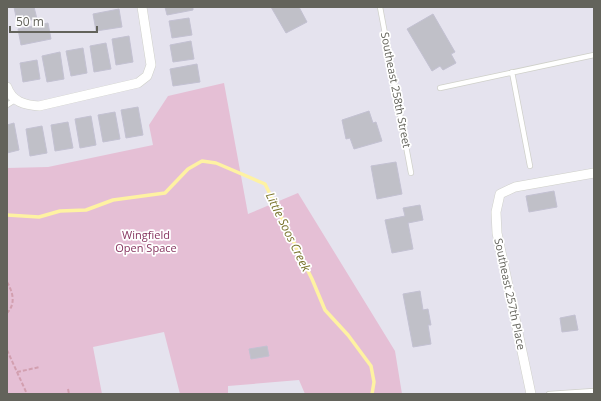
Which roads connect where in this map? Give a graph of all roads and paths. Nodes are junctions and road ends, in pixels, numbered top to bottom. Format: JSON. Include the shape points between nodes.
{"nodes":[{"id":1,"x":142,"y":7,"type":"edge"},
{"id":2,"x":380,"y":7,"type":"edge"},
{"id":3,"x":594,"y":55,"type":"edge"},
{"id":4,"x":512,"y":72,"type":"junction"},
{"id":5,"x":7,"y":87,"type":"edge"},
{"id":6,"x":440,"y":88,"type":"dead end"},
{"id":7,"x":11,"y":102,"type":"edge"},
{"id":8,"x":530,"y":166,"type":"dead end"},
{"id":9,"x":412,"y":173,"type":"dead end"},
{"id":10,"x":594,"y":173,"type":"edge"},
{"id":11,"x":7,"y":282,"type":"edge"},
{"id":12,"x":7,"y":313,"type":"edge"},
{"id":13,"x":7,"y":350,"type":"edge"},
{"id":14,"x":40,"y":367,"type":"dead end"},
{"id":15,"x":17,"y":372,"type":"junction"},
{"id":16,"x":68,"y":389,"type":"dead end"},
{"id":17,"x":594,"y":391,"type":"edge"},
{"id":18,"x":27,"y":394,"type":"edge"},
{"id":19,"x":68,"y":394,"type":"edge"},
{"id":20,"x":531,"y":394,"type":"edge"},
{"id":21,"x":549,"y":394,"type":"edge"}],
"edges":[{"from":1,"to":7,"type":"street","via":[[150,52],[151,66],[147,76],[132,86],[39,106]]},
{"from":2,"to":9,"type":"lane","name":"Southeast 258th Street"},
{"from":3,"to":4,"type":"lane"},
{"from":4,"to":6,"type":"lane"},
{"from":4,"to":8,"type":"lane"},
{"from":5,"to":7,"type":"street"},
{"from":10,"to":20,"type":"street","name":"Southeast 257th Place","via":[[514,187],[500,194],[496,212],[497,233]]},
{"from":11,"to":12,"type":"path","via":[[13,299]]},
{"from":13,"to":15,"type":"path"},
{"from":14,"to":15,"type":"path"},
{"from":15,"to":18,"type":"path"},
{"from":16,"to":19,"type":"path"},
{"from":17,"to":21,"type":"lane"}]}
